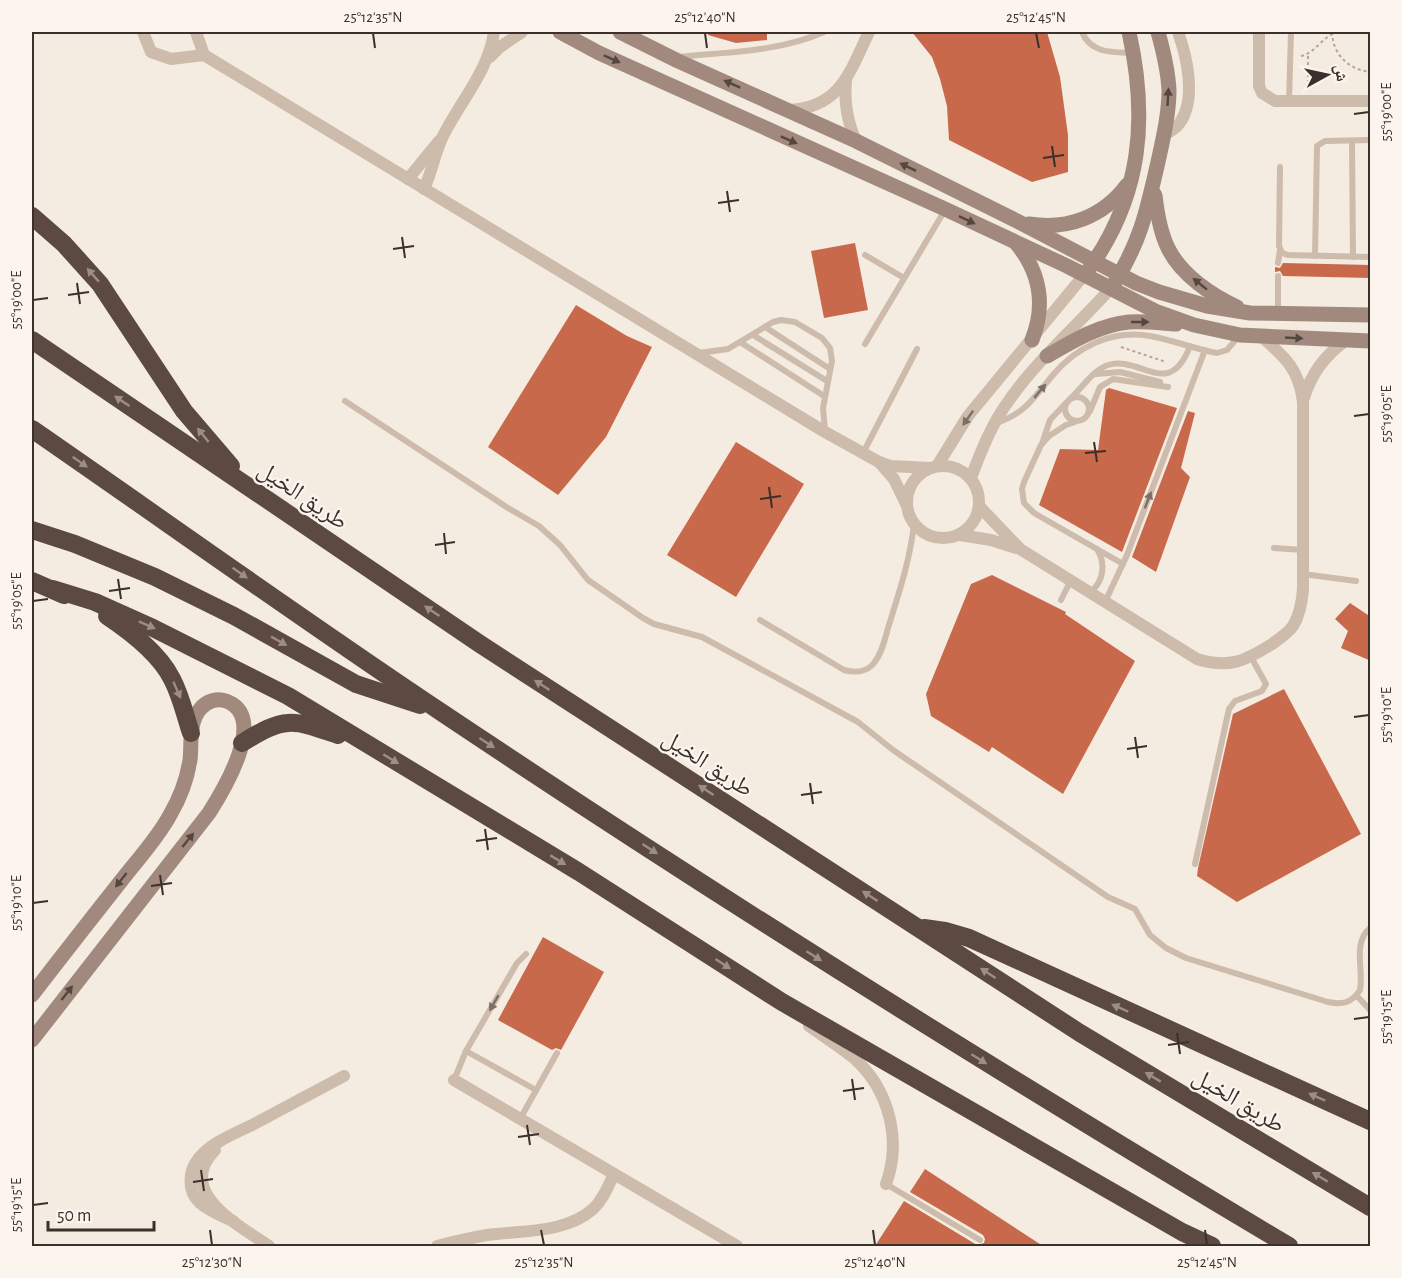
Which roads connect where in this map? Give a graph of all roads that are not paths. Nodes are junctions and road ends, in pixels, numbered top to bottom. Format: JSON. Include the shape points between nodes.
{"nodes":[{"id":1,"x":143,"y":32,"type":"edge"},
{"id":2,"x":196,"y":32,"type":"edge"},
{"id":3,"x":494,"y":32,"type":"edge"},
{"id":4,"x":522,"y":32,"type":"edge"},
{"id":5,"x":560,"y":32,"type":"edge"},
{"id":6,"x":621,"y":32,"type":"edge"},
{"id":7,"x":824,"y":32,"type":"edge"},
{"id":8,"x":869,"y":32,"type":"edge"},
{"id":9,"x":1082,"y":32,"type":"edge"},
{"id":10,"x":1129,"y":32,"type":"edge"},
{"id":11,"x":1158,"y":32,"type":"edge"},
{"id":12,"x":1178,"y":32,"type":"edge"},
{"id":13,"x":1259,"y":32,"type":"edge"},
{"id":14,"x":1291,"y":32,"type":"edge"},
{"id":15,"x":1134,"y":53,"type":"junction"},
{"id":16,"x":204,"y":55,"type":"junction"},
{"id":17,"x":671,"y":57,"type":"junction"},
{"id":18,"x":487,"y":60,"type":"junction"},
{"id":19,"x":846,"y":80,"type":"junction"},
{"id":20,"x":1289,"y":101,"type":"junction"},
{"id":21,"x":1371,"y":101,"type":"edge"},
{"id":22,"x":790,"y":110,"type":"junction"},
{"id":23,"x":1164,"y":135,"type":"junction"},
{"id":24,"x":442,"y":138,"type":"junction"},
{"id":25,"x":1371,"y":140,"type":"edge"},
{"id":26,"x":856,"y":141,"type":"junction"},
{"id":27,"x":1352,"y":141,"type":"junction"},
{"id":28,"x":1280,"y":167,"type":"dead end"},
{"id":29,"x":1134,"y":176,"type":"junction"},
{"id":30,"x":1155,"y":176,"type":"junction"},
{"id":31,"x":408,"y":179,"type":"junction"},
{"id":32,"x":424,"y":189,"type":"junction"},
{"id":33,"x":945,"y":210,"type":"junction"},
{"id":34,"x":32,"y":216,"type":"edge"},
{"id":35,"x":1017,"y":221,"type":"junction"},
{"id":36,"x":1016,"y":243,"type":"junction"},
{"id":37,"x":1280,"y":250,"type":"junction"},
{"id":38,"x":865,"y":255,"type":"dead end"},
{"id":39,"x":1315,"y":256,"type":"junction"},
{"id":40,"x":1353,"y":257,"type":"junction"},
{"id":41,"x":1371,"y":257,"type":"edge"},
{"id":42,"x":1095,"y":261,"type":"junction"},
{"id":43,"x":1278,"y":263,"type":"dead end"},
{"id":44,"x":1120,"y":274,"type":"junction"},
{"id":45,"x":1084,"y":275,"type":"junction"},
{"id":46,"x":1278,"y":276,"type":"dead end"},
{"id":47,"x":904,"y":278,"type":"junction"},
{"id":48,"x":1110,"y":289,"type":"junction"},
{"id":49,"x":1250,"y":313,"type":"junction"},
{"id":50,"x":1278,"y":314,"type":"junction"},
{"id":51,"x":1371,"y":315,"type":"edge"},
{"id":52,"x":1194,"y":325,"type":"junction"},
{"id":53,"x":765,"y":327,"type":"junction"},
{"id":54,"x":753,"y":334,"type":"junction"},
{"id":55,"x":1240,"y":335,"type":"junction"},
{"id":56,"x":1261,"y":336,"type":"junction"},
{"id":57,"x":32,"y":340,"type":"edge"},
{"id":58,"x":1032,"y":340,"type":"junction"},
{"id":59,"x":1345,"y":341,"type":"junction"},
{"id":60,"x":1371,"y":341,"type":"edge"},
{"id":61,"x":740,"y":342,"type":"junction"},
{"id":62,"x":865,"y":344,"type":"dead end"},
{"id":63,"x":1190,"y":346,"type":"junction"},
{"id":64,"x":917,"y":349,"type":"dead end"},
{"id":65,"x":1205,"y":350,"type":"junction"},
{"id":66,"x":696,"y":353,"type":"junction"},
{"id":67,"x":1047,"y":356,"type":"junction"},
{"id":68,"x":830,"y":369,"type":"junction"},
{"id":69,"x":1096,"y":374,"type":"junction"},
{"id":70,"x":827,"y":381,"type":"junction"},
{"id":71,"x":824,"y":396,"type":"junction"},
{"id":72,"x":345,"y":401,"type":"dead end"},
{"id":73,"x":1069,"y":401,"type":"junction"},
{"id":74,"x":1303,"y":402,"type":"junction"},
{"id":75,"x":1090,"y":411,"type":"junction"},
{"id":76,"x":1075,"y":422,"type":"junction"},
{"id":77,"x":994,"y":424,"type":"junction"},
{"id":78,"x":32,"y":429,"type":"edge"},
{"id":79,"x":825,"y":432,"type":"junction"},
{"id":80,"x":1041,"y":445,"type":"junction"},
{"id":81,"x":863,"y":453,"type":"junction"},
{"id":82,"x":879,"y":462,"type":"junction"},
{"id":83,"x":934,"y":467,"type":"junction"},
{"id":84,"x":971,"y":478,"type":"junction"},
{"id":85,"x":257,"y":493,"type":"junction"},
{"id":86,"x":979,"y":506,"type":"junction"},
{"id":87,"x":908,"y":507,"type":"junction"},
{"id":88,"x":914,"y":524,"type":"junction"},
{"id":89,"x":32,"y":530,"type":"edge"},
{"id":90,"x":960,"y":535,"type":"junction"},
{"id":91,"x":1274,"y":548,"type":"dead end"},
{"id":92,"x":1020,"y":549,"type":"junction"},
{"id":93,"x":1097,"y":549,"type":"junction"},
{"id":94,"x":1303,"y":550,"type":"junction"},
{"id":95,"x":1123,"y":564,"type":"junction"},
{"id":96,"x":1303,"y":574,"type":"junction"},
{"id":97,"x":1071,"y":580,"type":"junction"},
{"id":98,"x":32,"y":581,"type":"edge"},
{"id":99,"x":1356,"y":581,"type":"dead end"},
{"id":100,"x":53,"y":589,"type":"junction"},
{"id":101,"x":1091,"y":592,"type":"junction"},
{"id":102,"x":1061,"y":600,"type":"dead end"},
{"id":103,"x":1105,"y":602,"type":"junction"},
{"id":104,"x":760,"y":620,"type":"dead end"},
{"id":105,"x":1251,"y":657,"type":"junction"},
{"id":106,"x":438,"y":711,"type":"junction"},
{"id":107,"x":191,"y":733,"type":"junction"},
{"id":108,"x":360,"y":740,"type":"junction"},
{"id":109,"x":242,"y":743,"type":"junction"},
{"id":110,"x":1195,"y":864,"type":"dead end"},
{"id":111,"x":919,"y":928,"type":"junction"},
{"id":112,"x":1371,"y":928,"type":"edge"},
{"id":113,"x":526,"y":954,"type":"dead end"},
{"id":114,"x":32,"y":995,"type":"edge"},
{"id":115,"x":1357,"y":996,"type":"junction"},
{"id":116,"x":782,"y":1002,"type":"junction"},
{"id":117,"x":1371,"y":1010,"type":"edge"},
{"id":118,"x":32,"y":1040,"type":"edge"},
{"id":119,"x":466,"y":1051,"type":"junction"},
{"id":120,"x":557,"y":1053,"type":"dead end"},
{"id":121,"x":344,"y":1076,"type":"dead end"},
{"id":122,"x":454,"y":1080,"type":"joint"},
{"id":123,"x":536,"y":1090,"type":"junction"},
{"id":124,"x":520,"y":1119,"type":"junction"},
{"id":125,"x":1371,"y":1121,"type":"edge"},
{"id":126,"x":614,"y":1174,"type":"junction"},
{"id":127,"x":886,"y":1184,"type":"joint"},
{"id":128,"x":1371,"y":1207,"type":"edge"},
{"id":129,"x":981,"y":1240,"type":"dead end"},
{"id":130,"x":269,"y":1246,"type":"edge"},
{"id":131,"x":437,"y":1246,"type":"edge"},
{"id":132,"x":737,"y":1246,"type":"edge"},
{"id":133,"x":1212,"y":1246,"type":"edge"},
{"id":134,"x":1289,"y":1246,"type":"edge"}],
"edges":[{"from":1,"to":16,"type":"street","via":[[151,52],[171,59]]},
{"from":2,"to":16,"type":"street"},
{"from":3,"to":18,"type":"street"},
{"from":4,"to":18,"type":"street"},
{"from":5,"to":33,"type":"street","one_way":true,"via":[[609,58]]},
{"from":6,"to":17,"type":"street"},
{"from":7,"to":17,"type":"lane","via":[[774,47]]},
{"from":8,"to":19,"type":"street"},
{"from":9,"to":15,"type":"lane","via":[[1089,43],[1102,51]]},
{"from":10,"to":15,"type":"street"},
{"from":23,"to":11,"type":"street","one_way":true,"via":[[1169,91]]},
{"from":12,"to":23,"type":"street","via":[[1189,93],[1179,124]]},
{"from":13,"to":20,"type":"street","via":[[1262,93],[1275,101]]},
{"from":14,"to":20,"type":"lane"},
{"from":15,"to":29,"type":"street","via":[[1140,99]]},
{"from":16,"to":31,"type":"street"},
{"from":22,"to":17,"type":"street","one_way":true},
{"from":18,"to":24,"type":"street"},
{"from":19,"to":22,"type":"street","via":[[822,102]]},
{"from":19,"to":26,"type":"street","via":[[845,105]]},
{"from":20,"to":21,"type":"street"},
{"from":22,"to":26,"type":"street"},
{"from":23,"to":30,"type":"street"},
{"from":24,"to":31,"type":"street"},
{"from":24,"to":32,"type":"street"},
{"from":25,"to":27,"type":"lane"},
{"from":35,"to":26,"type":"street","one_way":true},
{"from":27,"to":39,"type":"lane","via":[[1325,141],[1316,149]]},
{"from":27,"to":40,"type":"lane"},
{"from":28,"to":37,"type":"lane"},
{"from":29,"to":35,"type":"street","via":[[1114,200],[1088,218],[1053,226]]},
{"from":29,"to":42,"type":"street"},
{"from":30,"to":44,"type":"street","via":[[1143,225]]},
{"from":49,"to":30,"type":"street","one_way":true,"via":[[1205,288],[1169,250],[1159,221]]},
{"from":31,"to":32,"type":"street"},
{"from":32,"to":66,"type":"street"},
{"from":33,"to":36,"type":"street","one_way":true},
{"from":33,"to":47,"type":"lane"},
{"from":85,"to":34,"type":"highway","one_way":true,"via":[[184,411],[100,284]]},
{"from":35,"to":42,"type":"street"},
{"from":36,"to":45,"type":"street"},
{"from":36,"to":58,"type":"street","via":[[1031,265],[1039,289],[1039,315]]},
{"from":37,"to":39,"type":"lane","via":[[1288,255]]},
{"from":37,"to":43,"type":"lane"},
{"from":38,"to":47,"type":"lane"},
{"from":39,"to":40,"type":"lane"},
{"from":40,"to":41,"type":"lane"},
{"from":42,"to":44,"type":"street"},
{"from":42,"to":45,"type":"street"},
{"from":44,"to":48,"type":"street"},
{"from":44,"to":49,"type":"street","via":[[1183,300]]},
{"from":45,"to":48,"type":"street"},
{"from":45,"to":58,"type":"street"},
{"from":46,"to":50,"type":"lane"},
{"from":47,"to":62,"type":"lane"},
{"from":48,"to":52,"type":"street"},
{"from":48,"to":67,"type":"street"},
{"from":49,"to":50,"type":"street"},
{"from":50,"to":51,"type":"street"},
{"from":52,"to":55,"type":"street"},
{"from":67,"to":52,"type":"street","one_way":true,"via":[[1113,325]]},
{"from":53,"to":54,"type":"lane"},
{"from":53,"to":68,"type":"lane"},
{"from":53,"to":68,"type":"lane","via":[[788,320],[822,338],[832,354]]},
{"from":54,"to":61,"type":"lane"},
{"from":54,"to":70,"type":"lane"},
{"from":55,"to":56,"type":"street"},
{"from":55,"to":65,"type":"lane","via":[[1222,352]]},
{"from":56,"to":59,"type":"street","one_way":true},
{"from":56,"to":74,"type":"street","via":[[1286,358],[1295,372]]},
{"from":85,"to":57,"type":"highway","name":"طريق الخيل","one_way":true},
{"from":58,"to":83,"type":"street","one_way":true,"via":[[968,416]]},
{"from":59,"to":60,"type":"street"},
{"from":59,"to":74,"type":"street","via":[[1313,374]]},
{"from":61,"to":66,"type":"lane","via":[[728,349]]},
{"from":61,"to":71,"type":"lane"},
{"from":63,"to":65,"type":"lane"},
{"from":63,"to":69,"type":"lane","via":[[1179,367],[1172,371],[1161,374],[1117,364]]},
{"from":77,"to":63,"type":"lane","one_way":true,"via":[[1023,410],[1059,368],[1090,345],[1119,336],[1148,336]]},
{"from":64,"to":81,"type":"lane"},
{"from":95,"to":65,"type":"lane","one_way":true},
{"from":66,"to":79,"type":"street"},
{"from":67,"to":77,"type":"street","via":[[1015,392]]},
{"from":68,"to":70,"type":"lane"},
{"from":69,"to":73,"type":"lane"},
{"from":69,"to":75,"type":"lane","via":[[1119,372],[1167,385],[1113,379],[1100,387]]},
{"from":70,"to":71,"type":"lane"},
{"from":71,"to":79,"type":"lane"},
{"from":72,"to":115,"type":"lane","via":[[539,526],[588,580],[643,618],[702,637],[865,726],[893,750],[1107,897],[1135,909],[1150,935],[1166,948],[1186,958],[1328,1002],[1347,1003]]},
{"from":73,"to":75,"type":"lane","via":[[1074,397],[1084,399]]},
{"from":73,"to":76,"type":"lane","via":[[1065,412]]},
{"from":73,"to":80,"type":"lane","via":[[1050,420]]},
{"from":74,"to":94,"type":"street"},
{"from":75,"to":76,"type":"lane","via":[[1085,420]]},
{"from":76,"to":80,"type":"lane","via":[[1057,430]]},
{"from":77,"to":84,"type":"street"},
{"from":78,"to":106,"type":"highway","one_way":true},
{"from":79,"to":81,"type":"street"},
{"from":80,"to":93,"type":"lane","via":[[1022,489],[1024,503],[1034,513]]},
{"from":81,"to":82,"type":"street"},
{"from":82,"to":83,"type":"street","via":[[899,467]]},
{"from":82,"to":87,"type":"street"},
{"from":83,"to":84,"type":"street","via":[[952,466]]},
{"from":83,"to":87,"type":"street","via":[[912,483]]},
{"from":84,"to":86,"type":"street"},
{"from":111,"to":85,"type":"highway","name":"طريق الخيل","one_way":true,"via":[[480,644]]},
{"from":86,"to":90,"type":"street","via":[[973,523]]},
{"from":86,"to":92,"type":"street"},
{"from":87,"to":88,"type":"street"},
{"from":88,"to":90,"type":"street","via":[[932,536]]},
{"from":88,"to":104,"type":"lane","via":[[904,578],[881,651],[871,666],[857,672],[844,670]]},
{"from":89,"to":106,"type":"highway","one_way":true,"via":[[115,560],[195,596],[357,684]]},
{"from":90,"to":92,"type":"street"},
{"from":91,"to":94,"type":"lane"},
{"from":92,"to":97,"type":"street"},
{"from":93,"to":95,"type":"lane"},
{"from":93,"to":101,"type":"lane","via":[[1102,573]]},
{"from":94,"to":96,"type":"street"},
{"from":95,"to":103,"type":"lane"},
{"from":96,"to":99,"type":"lane"},
{"from":96,"to":105,"type":"street","via":[[1301,603],[1292,627]]},
{"from":97,"to":101,"type":"street"},
{"from":97,"to":102,"type":"lane"},
{"from":98,"to":100,"type":"highway"},
{"from":100,"to":107,"type":"highway","one_way":true,"via":[[117,623],[158,659],[171,676]]},
{"from":100,"to":108,"type":"highway","one_way":true,"via":[[104,606],[193,647],[288,696]]},
{"from":101,"to":103,"type":"street"},
{"from":103,"to":105,"type":"street","via":[[1197,659],[1224,664]]},
{"from":105,"to":110,"type":"lane","via":[[1265,688],[1235,701],[1229,709]]},
{"from":106,"to":134,"type":"highway","one_way":true,"via":[[796,945],[1067,1114]]},
{"from":107,"to":109,"type":"street","via":[[204,705],[223,700],[239,711],[244,730]]},
{"from":107,"to":114,"type":"street","one_way":true,"via":[[186,779],[170,817]]},
{"from":108,"to":109,"type":"highway","via":[[290,722],[266,728]]},
{"from":108,"to":116,"type":"highway","one_way":true,"via":[[579,872]]},
{"from":118,"to":109,"type":"street","one_way":true,"via":[[209,813],[231,776]]},
{"from":125,"to":111,"type":"highway","one_way":true,"via":[[969,938]]},
{"from":128,"to":111,"type":"highway","name":"طريق الخيل","one_way":true,"via":[[1080,1033]]},
{"from":112,"to":115,"type":"lane","via":[[1361,941],[1362,983]]},
{"from":113,"to":119,"type":"lane","one_way":true},
{"from":115,"to":117,"type":"lane"},
{"from":116,"to":127,"type":"street","via":[[784,1009],[855,1059],[875,1082],[887,1106],[893,1132],[893,1158]]},
{"from":116,"to":133,"type":"highway"},
{"from":119,"to":122,"type":"lane"},
{"from":119,"to":123,"type":"lane"},
{"from":120,"to":123,"type":"lane"},
{"from":121,"to":130,"type":"street","via":[[232,1135],[209,1156],[203,1180],[209,1198]]},
{"from":122,"to":124,"type":"street"},
{"from":123,"to":124,"type":"lane"},
{"from":124,"to":126,"type":"street"},
{"from":126,"to":131,"type":"street","via":[[599,1203],[572,1222]]},
{"from":126,"to":132,"type":"street"},
{"from":127,"to":129,"type":"lane"}]}
